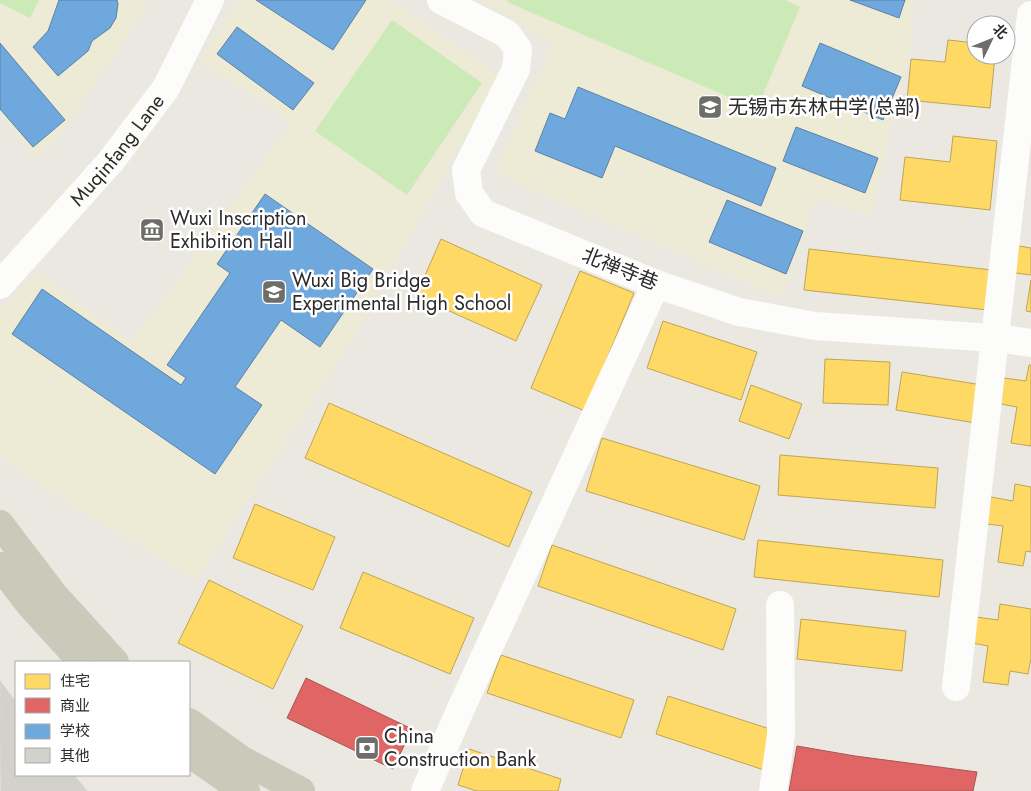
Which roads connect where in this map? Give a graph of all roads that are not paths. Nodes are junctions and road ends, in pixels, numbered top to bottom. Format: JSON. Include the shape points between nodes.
{"nodes":[{"id":1,"x":210,"y":0,"type":"edge"},
{"id":2,"x":441,"y":0,"type":"edge"},
{"id":3,"x":1031,"y":15,"type":"edge"},
{"id":4,"x":656,"y":284,"type":"junction"},
{"id":5,"x":0,"y":285,"type":"edge"},
{"id":6,"x":994,"y":338,"type":"junction"},
{"id":7,"x":1031,"y":343,"type":"edge"},
{"id":8,"x":0,"y":524,"type":"edge"},
{"id":9,"x":0,"y":566,"type":"edge"},
{"id":10,"x":780,"y":605,"type":"dead end"},
{"id":11,"x":81,"y":661,"type":"edge"},
{"id":12,"x":114,"y":661,"type":"edge"},
{"id":13,"x":956,"y":687,"type":"dead end"},
{"id":14,"x":190,"y":723,"type":"edge"},
{"id":15,"x":190,"y":754,"type":"edge"},
{"id":16,"x":246,"y":791,"type":"edge"},
{"id":17,"x":301,"y":791,"type":"edge"},
{"id":18,"x":425,"y":791,"type":"edge"},
{"id":19,"x":773,"y":791,"type":"edge"}],
"edges":[{"from":1,"to":5,"type":"street","name":"Muqinfang Lane","via":[[166,88],[111,161]]},
{"from":2,"to":4,"type":"street","name":"北禅寺巷","via":[[507,34],[518,49],[516,69],[466,170],[469,193],[483,213]]},
{"from":3,"to":6,"type":"street"},
{"from":4,"to":6,"type":"street","name":"北禅寺巷","via":[[739,312],[815,326]]},
{"from":4,"to":18,"type":"street"},
{"from":6,"to":7,"type":"street","name":"北禅寺巷"},
{"from":6,"to":13,"type":"street"},
{"from":8,"to":12,"type":"main road","via":[[55,596]]},
{"from":9,"to":11,"type":"main road","via":[[30,605]]},
{"from":10,"to":19,"type":"street","via":[[781,735]]},
{"from":14,"to":17,"type":"main road","via":[[242,760]]},
{"from":15,"to":16,"type":"main road"}]}
